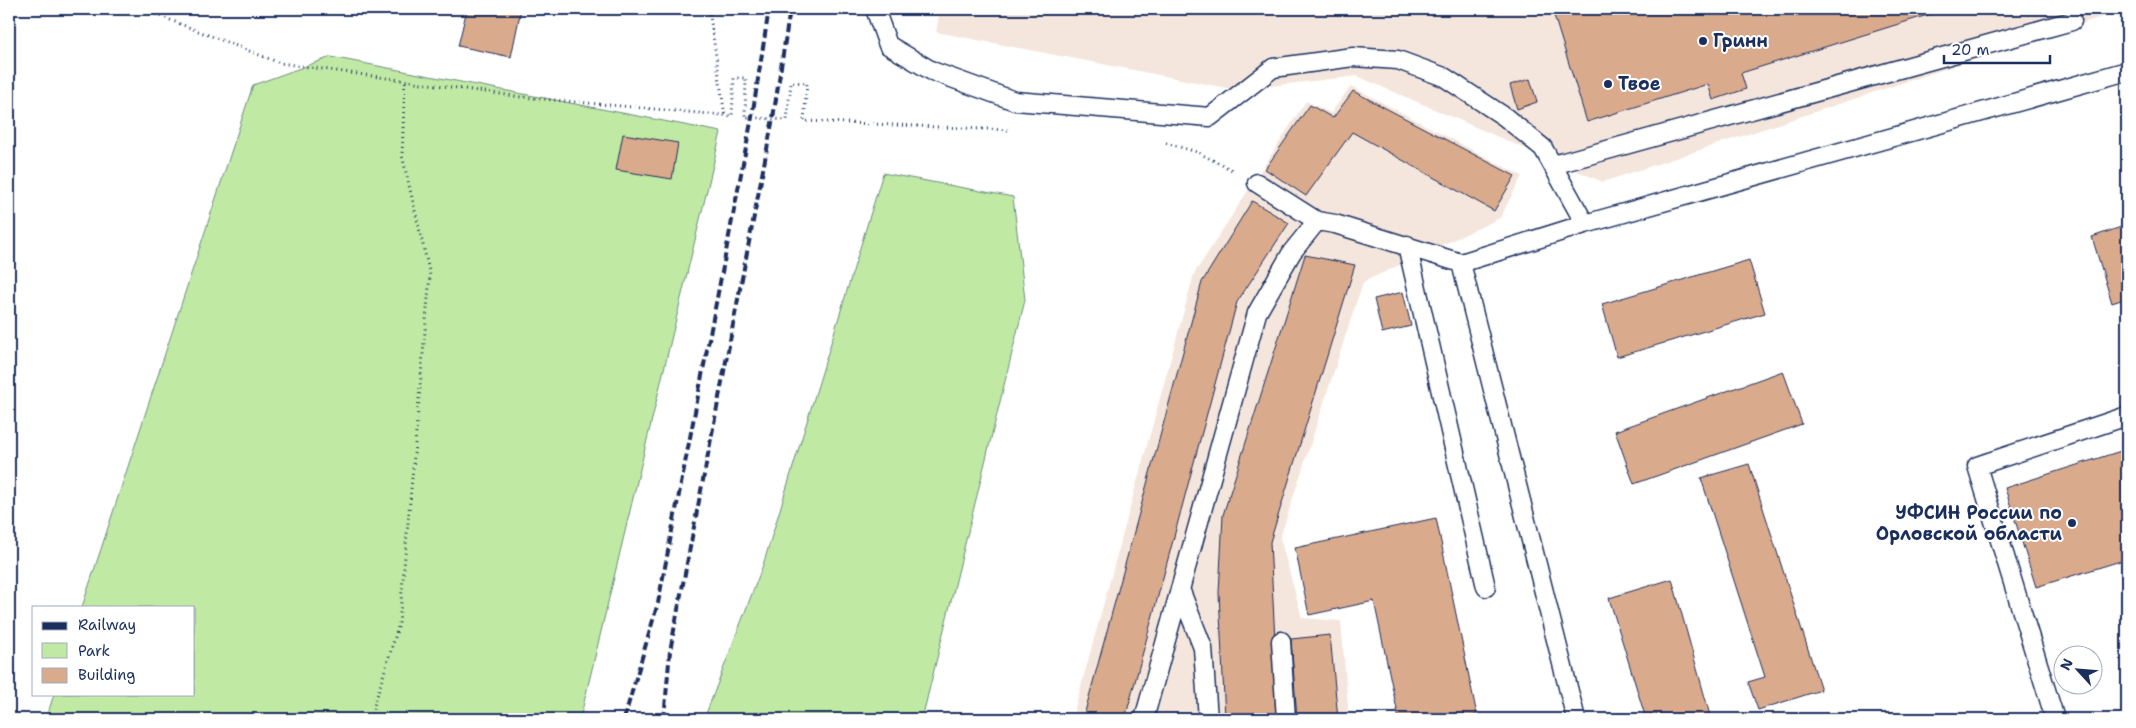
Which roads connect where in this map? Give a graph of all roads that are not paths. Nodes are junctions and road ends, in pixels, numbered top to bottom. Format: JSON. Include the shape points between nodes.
{"nodes":[{"id":1,"x":875,"y":9,"type":"edge"},
{"id":2,"x":2072,"y":21,"type":"dead end"},
{"id":3,"x":2127,"y":72,"type":"edge"},
{"id":4,"x":1553,"y":165,"type":"junction"},
{"id":5,"x":1257,"y":183,"type":"road end"},
{"id":6,"x":1317,"y":221,"type":"junction"},
{"id":7,"x":1585,"y":224,"type":"junction"},
{"id":8,"x":1407,"y":245,"type":"junction"},
{"id":9,"x":1461,"y":263,"type":"junction"},
{"id":10,"x":2127,"y":416,"type":"edge"},
{"id":11,"x":1486,"y":587,"type":"dead end"},
{"id":12,"x":1180,"y":589,"type":"junction"},
{"id":13,"x":1281,"y":641,"type":"dead end"},
{"id":14,"x":1144,"y":719,"type":"edge"},
{"id":15,"x":1208,"y":719,"type":"edge"},
{"id":16,"x":1286,"y":719,"type":"edge"},
{"id":17,"x":1576,"y":719,"type":"edge"},
{"id":18,"x":2055,"y":719,"type":"edge"}],
"edges":[{"from":1,"to":4,"type":"lane","via":[[888,45],[932,71],[1015,102],[1210,116],[1273,68],[1353,57],[1398,60],[1444,77],[1505,117],[1543,148]]},
{"from":2,"to":4,"type":"lane"},
{"from":3,"to":7,"type":"lane"},
{"from":4,"to":7,"type":"lane"},
{"from":5,"to":6,"type":"lane"},
{"from":6,"to":8,"type":"lane"},
{"from":6,"to":12,"type":"lane","via":[[1292,252],[1256,313]]},
{"from":7,"to":9,"type":"lane"},
{"from":8,"to":9,"type":"lane"},
{"from":8,"to":11,"type":"lane"},
{"from":9,"to":17,"type":"lane"},
{"from":10,"to":18,"type":"lane","via":[[1977,466]]},
{"from":12,"to":14,"type":"lane"},
{"from":12,"to":15,"type":"lane","via":[[1203,648]]},
{"from":13,"to":16,"type":"lane"}]}
